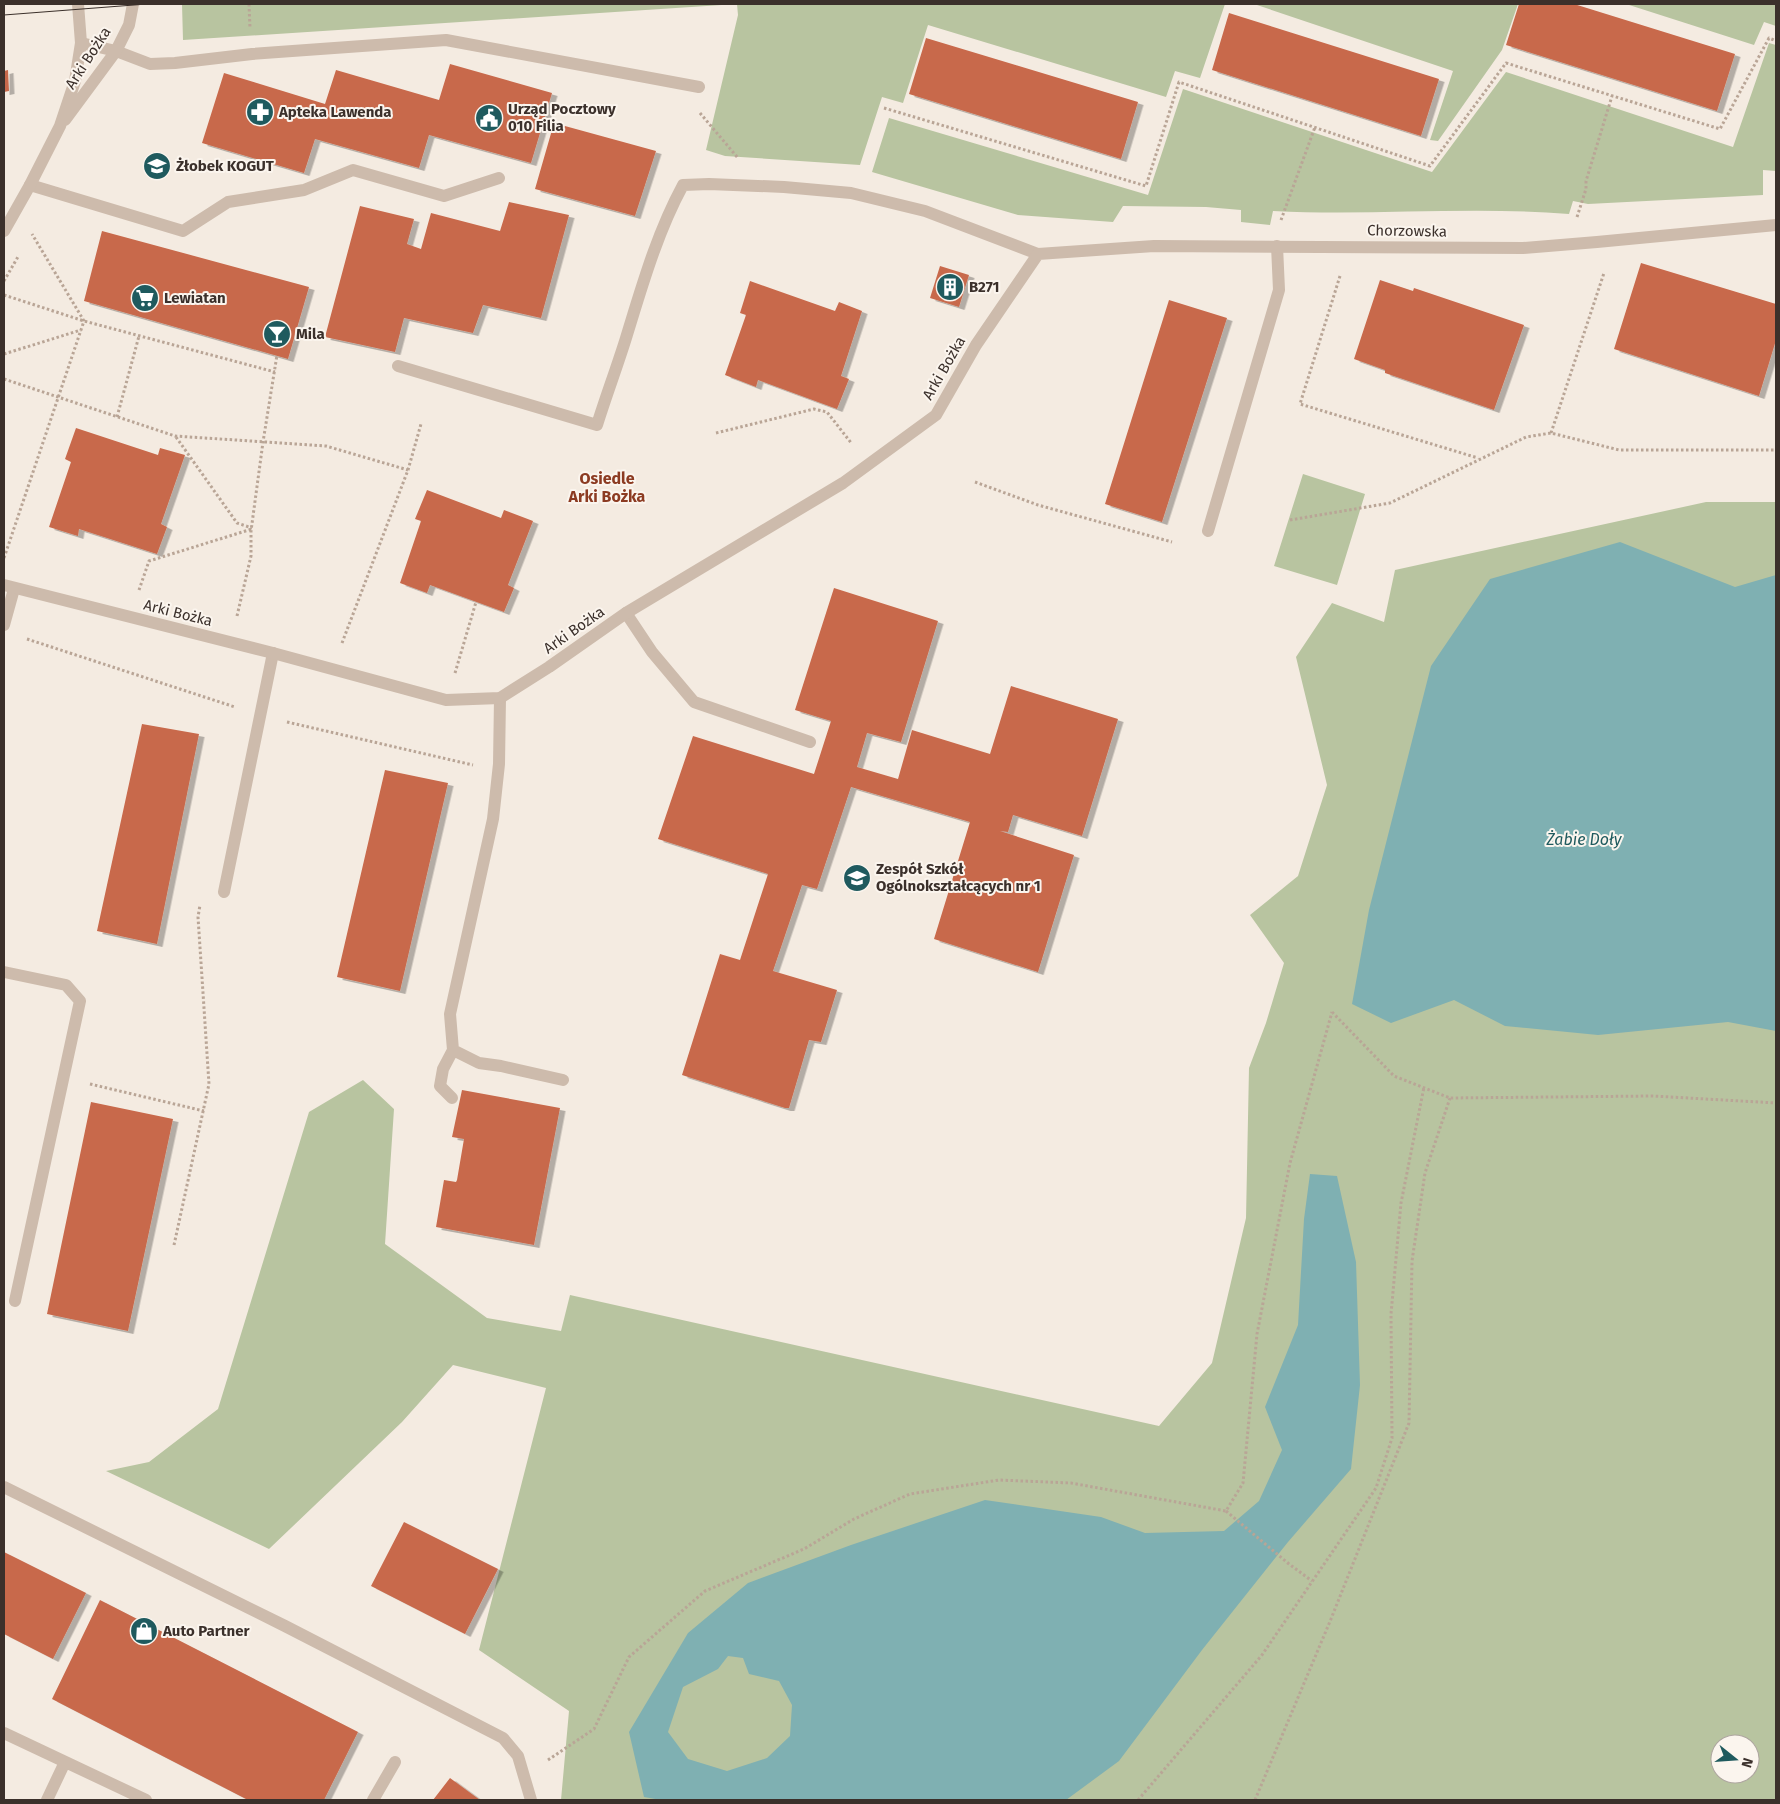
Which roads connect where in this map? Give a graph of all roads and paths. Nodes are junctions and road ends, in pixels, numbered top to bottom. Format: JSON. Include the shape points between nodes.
{"nodes":[{"id":1,"x":78,"y":4,"type":"edge"},
{"id":2,"x":133,"y":4,"type":"edge"},
{"id":3,"x":1776,"y":40,"type":"edge"},
{"id":4,"x":81,"y":43,"type":"junction"},
{"id":5,"x":116,"y":51,"type":"junction"},
{"id":6,"x":699,"y":87,"type":"dead end"},
{"id":7,"x":1612,"y":96,"type":"junction"},
{"id":8,"x":884,"y":108,"type":"dead end"},
{"id":9,"x":698,"y":111,"type":"dead end"},
{"id":10,"x":60,"y":126,"type":"junction"},
{"id":11,"x":1315,"y":127,"type":"junction"},
{"id":12,"x":499,"y":178,"type":"dead end"},
{"id":13,"x":30,"y":185,"type":"junction"},
{"id":14,"x":761,"y":186,"type":"junction"},
{"id":15,"x":1776,"y":225,"type":"edge"},
{"id":16,"x":4,"y":231,"type":"edge"},
{"id":17,"x":31,"y":232,"type":"dead end"},
{"id":18,"x":1568,"y":244,"type":"junction"},
{"id":19,"x":1277,"y":246,"type":"junction"},
{"id":20,"x":1038,"y":254,"type":"junction"},
{"id":21,"x":1604,"y":273,"type":"dead end"},
{"id":22,"x":1340,"y":276,"type":"dead end"},
{"id":23,"x":4,"y":295,"type":"edge"},
{"id":24,"x":84,"y":321,"type":"junction"},
{"id":25,"x":82,"y":330,"type":"junction"},
{"id":26,"x":139,"y":336,"type":"junction"},
{"id":27,"x":4,"y":354,"type":"edge"},
{"id":28,"x":277,"y":356,"type":"dead end"},
{"id":29,"x":398,"y":366,"type":"dead end"},
{"id":30,"x":275,"y":372,"type":"junction"},
{"id":31,"x":4,"y":379,"type":"edge"},
{"id":32,"x":58,"y":397,"type":"junction"},
{"id":33,"x":116,"y":417,"type":"junction"},
{"id":34,"x":421,"y":424,"type":"dead end"},
{"id":35,"x":716,"y":433,"type":"dead end"},
{"id":36,"x":1551,"y":433,"type":"junction"},
{"id":37,"x":175,"y":436,"type":"junction"},
{"id":38,"x":263,"y":442,"type":"junction"},
{"id":39,"x":856,"y":448,"type":"dead end"},
{"id":40,"x":1776,"y":450,"type":"edge"},
{"id":41,"x":1478,"y":459,"type":"junction"},
{"id":42,"x":408,"y":470,"type":"junction"},
{"id":43,"x":975,"y":482,"type":"dead end"},
{"id":44,"x":1290,"y":520,"type":"dead end"},
{"id":45,"x":252,"y":528,"type":"junction"},
{"id":46,"x":1208,"y":531,"type":"dead end"},
{"id":47,"x":1172,"y":542,"type":"dead end"},
{"id":48,"x":4,"y":557,"type":"edge"},
{"id":49,"x":14,"y":560,"type":"dead end"},
{"id":50,"x":9,"y":587,"type":"edge"},
{"id":51,"x":147,"y":595,"type":"dead end"},
{"id":52,"x":476,"y":602,"type":"dead end"},
{"id":53,"x":626,"y":613,"type":"junction"},
{"id":54,"x":4,"y":625,"type":"edge"},
{"id":55,"x":230,"y":642,"type":"junction"},
{"id":56,"x":341,"y":646,"type":"dead end"},
{"id":57,"x":273,"y":653,"type":"junction"},
{"id":58,"x":463,"y":677,"type":"dead end"},
{"id":59,"x":500,"y":698,"type":"junction"},
{"id":60,"x":810,"y":742,"type":"dead end"},
{"id":61,"x":224,"y":892,"type":"dead end"},
{"id":62,"x":202,"y":898,"type":"dead end"},
{"id":63,"x":4,"y":972,"type":"edge"},
{"id":64,"x":453,"y":1050,"type":"junction"},
{"id":65,"x":64,"y":1078,"type":"junction"},
{"id":66,"x":564,"y":1080,"type":"dead end"},
{"id":67,"x":1424,"y":1087,"type":"junction"},
{"id":68,"x":452,"y":1098,"type":"dead end"},
{"id":69,"x":1450,"y":1098,"type":"junction"},
{"id":70,"x":1776,"y":1103,"type":"edge"},
{"id":71,"x":204,"y":1111,"type":"junction"},
{"id":72,"x":174,"y":1245,"type":"dead end"},
{"id":73,"x":15,"y":1301,"type":"dead end"},
{"id":74,"x":4,"y":1487,"type":"edge"},
{"id":75,"x":1226,"y":1512,"type":"junction"},
{"id":76,"x":1312,"y":1581,"type":"junction"},
{"id":77,"x":4,"y":1732,"type":"edge"},
{"id":78,"x":65,"y":1762,"type":"junction"},
{"id":79,"x":395,"y":1762,"type":"dead end"},
{"id":80,"x":525,"y":1775,"type":"junction"},
{"id":81,"x":46,"y":1800,"type":"edge"},
{"id":82,"x":146,"y":1800,"type":"edge"},
{"id":83,"x":373,"y":1800,"type":"edge"},
{"id":84,"x":531,"y":1800,"type":"edge"},
{"id":85,"x":1138,"y":1800,"type":"edge"},
{"id":86,"x":1255,"y":1800,"type":"edge"}],
"edges":[{"from":1,"to":4,"type":"street","name":"Arki Bożka"},
{"from":2,"to":5,"type":"street","name":"Arki Bożka","via":[[129,25]]},
{"from":3,"to":7,"type":"path","via":[[1769,38],[1720,129]]},
{"from":4,"to":5,"type":"street"},
{"from":4,"to":10,"type":"street","name":"Arki Bożka","via":[[74,82]]},
{"from":5,"to":6,"type":"street","via":[[150,64],[176,64],[252,54],[446,40]]},
{"from":5,"to":10,"type":"street","name":"Arki Bożka"},
{"from":7,"to":11,"type":"path","via":[[1506,63],[1430,166]]},
{"from":7,"to":18,"type":"path"},
{"from":8,"to":11,"type":"path","via":[[1146,186],[1179,82]]},
{"from":9,"to":14,"type":"path"},
{"from":10,"to":13,"type":"street","name":"Arki Bożka"},
{"from":11,"to":19,"type":"path","via":[[1278,226]]},
{"from":12,"to":13,"type":"street","via":[[444,196],[354,170],[304,190],[228,202],[183,232]]},
{"from":13,"to":16,"type":"street","name":"Arki Bożka"},
{"from":14,"to":20,"type":"street","via":[[851,193],[925,212]]},
{"from":14,"to":29,"type":"street","via":[[683,185],[641,286],[597,425]]},
{"from":15,"to":18,"type":"street","name":"Chorzowska"},
{"from":17,"to":24,"type":"path"},
{"from":18,"to":19,"type":"street","name":"Chorzowska","via":[[1474,248]]},
{"from":19,"to":20,"type":"street","name":"Chorzowska","via":[[1154,246]]},
{"from":19,"to":46,"type":"street","via":[[1280,290]]},
{"from":20,"to":53,"type":"street","name":"Arki Bożka","via":[[976,344],[936,415],[843,483]]},
{"from":21,"to":36,"type":"path"},
{"from":22,"to":41,"type":"path","via":[[1300,404]]},
{"from":23,"to":24,"type":"path"},
{"from":24,"to":25,"type":"path"},
{"from":24,"to":26,"type":"path"},
{"from":25,"to":27,"type":"path"},
{"from":25,"to":32,"type":"path"},
{"from":26,"to":30,"type":"path"},
{"from":26,"to":33,"type":"path"},
{"from":28,"to":30,"type":"path"},
{"from":30,"to":38,"type":"path"},
{"from":31,"to":32,"type":"path"},
{"from":32,"to":33,"type":"path"},
{"from":32,"to":48,"type":"path"},
{"from":33,"to":37,"type":"path"},
{"from":34,"to":42,"type":"path"},
{"from":35,"to":39,"type":"path","via":[[814,409],[827,412]]},
{"from":36,"to":40,"type":"path","via":[[1619,450]]},
{"from":36,"to":41,"type":"path","via":[[1526,437]]},
{"from":37,"to":38,"type":"path"},
{"from":37,"to":45,"type":"path","via":[[237,523]]},
{"from":38,"to":42,"type":"path","via":[[326,446]]},
{"from":38,"to":45,"type":"path"},
{"from":41,"to":44,"type":"path","via":[[1390,503]]},
{"from":42,"to":56,"type":"path"},
{"from":43,"to":47,"type":"path","via":[[1038,505]]},
{"from":45,"to":51,"type":"path","via":[[149,561],[138,593]]},
{"from":45,"to":55,"type":"path","via":[[251,556]]},
{"from":48,"to":49,"type":"path"},
{"from":50,"to":54,"type":"street"},
{"from":50,"to":55,"type":"street","name":"Arki Bożka"},
{"from":52,"to":58,"type":"path","via":[[454,676]]},
{"from":53,"to":59,"type":"street","name":"Arki Bożka"},
{"from":53,"to":60,"type":"street","via":[[652,652],[694,702]]},
{"from":55,"to":57,"type":"street","name":"Arki Bożka"},
{"from":57,"to":59,"type":"street","name":"Arki Bożka","via":[[446,700]]},
{"from":57,"to":61,"type":"street"},
{"from":59,"to":64,"type":"street","via":[[499,764],[493,819],[450,1014]]},
{"from":62,"to":71,"type":"path","via":[[198,916],[209,1084]]},
{"from":63,"to":65,"type":"street","via":[[66,985],[80,1001]]},
{"from":64,"to":66,"type":"street","via":[[479,1064]]},
{"from":64,"to":68,"type":"street","via":[[443,1068],[440,1086]]},
{"from":65,"to":71,"type":"path"},
{"from":65,"to":73,"type":"street"},
{"from":67,"to":69,"type":"path"},
{"from":67,"to":75,"type":"path","via":[[1394,1076],[1332,1012],[1290,1163],[1257,1334],[1243,1483]]},
{"from":67,"to":76,"type":"path","via":[[1400,1203],[1390,1314],[1392,1438],[1376,1488]]},
{"from":69,"to":70,"type":"path","via":[[1653,1096]]},
{"from":69,"to":86,"type":"path","via":[[1425,1173],[1412,1261],[1409,1423]]},
{"from":71,"to":72,"type":"path"},
{"from":74,"to":80,"type":"street","via":[[503,1738],[518,1756]]},
{"from":75,"to":76,"type":"path"},
{"from":75,"to":80,"type":"path","via":[[1071,1483],[999,1480],[910,1494],[854,1519],[804,1549],[705,1591],[629,1657],[594,1729]]},
{"from":76,"to":85,"type":"path","via":[[1262,1655]]},
{"from":77,"to":78,"type":"street"},
{"from":78,"to":81,"type":"street"},
{"from":78,"to":82,"type":"street"},
{"from":79,"to":83,"type":"street"},
{"from":80,"to":84,"type":"street"}]}
